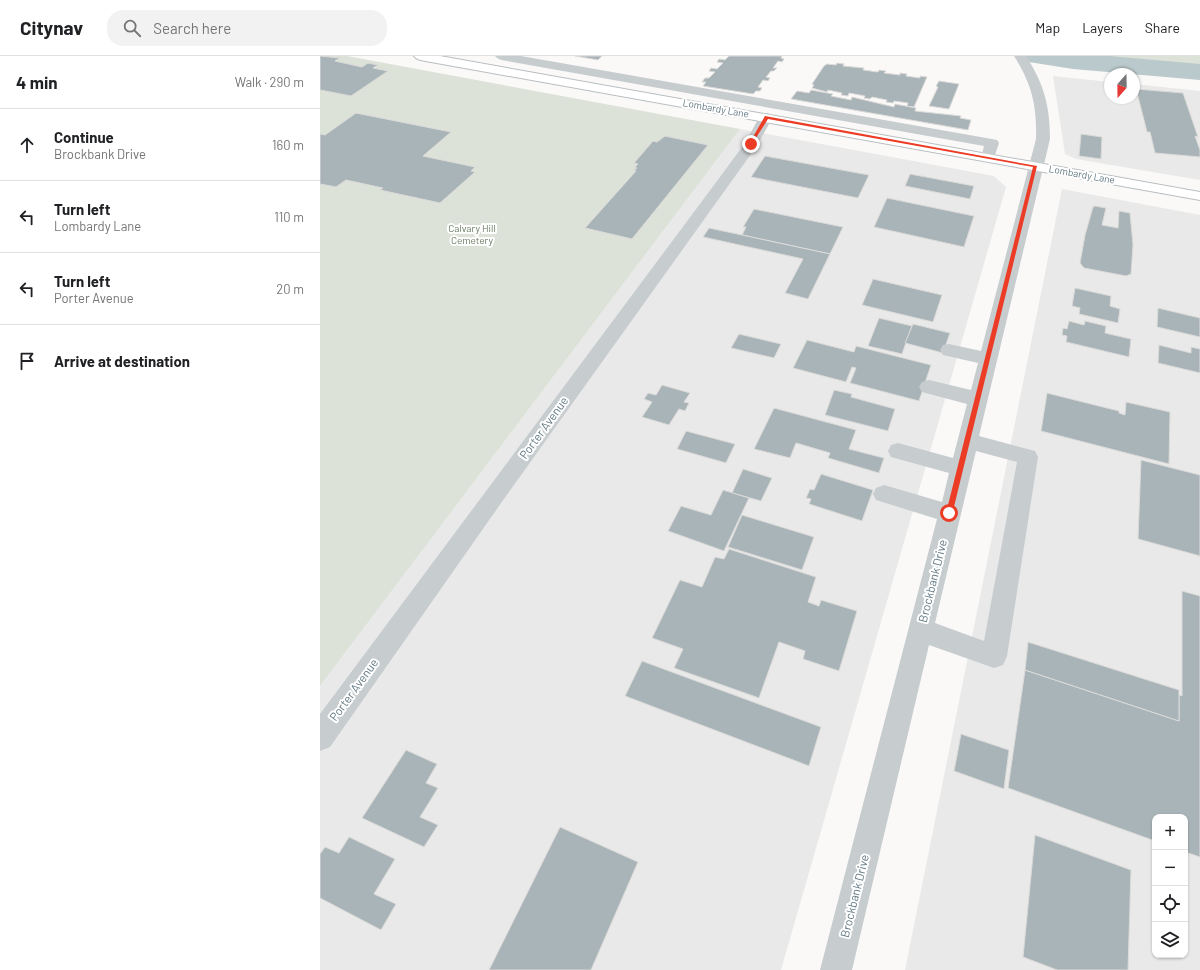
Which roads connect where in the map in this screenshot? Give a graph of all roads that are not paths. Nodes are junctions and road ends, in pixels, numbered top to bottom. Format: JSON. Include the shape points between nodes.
{"nodes":[{"id":1,"x":420,"y":56,"type":"edge"},
{"id":2,"x":501,"y":56,"type":"edge"},
{"id":3,"x":1020,"y":56,"type":"edge"},
{"id":4,"x":634,"y":79,"type":"junction"},
{"id":5,"x":620,"y":91,"type":"junction"},
{"id":6,"x":766,"y":117,"type":"junction"},
{"id":7,"x":988,"y":158,"type":"junction"},
{"id":8,"x":1035,"y":166,"type":"junction"},
{"id":9,"x":1200,"y":196,"type":"edge"},
{"id":10,"x":949,"y":350,"type":"dead end"},
{"id":11,"x":987,"y":359,"type":"junction"},
{"id":12,"x":929,"y":387,"type":"dead end"},
{"id":13,"x":978,"y":399,"type":"junction"},
{"id":14,"x":967,"y":441,"type":"junction"},
{"id":15,"x":898,"y":451,"type":"dead end"},
{"id":16,"x":961,"y":468,"type":"junction"},
{"id":17,"x":884,"y":494,"type":"dead end"},
{"id":18,"x":949,"y":513,"type":"junction"},
{"id":19,"x":920,"y":630,"type":"junction"},
{"id":20,"x":320,"y":737,"type":"edge"},
{"id":21,"x":836,"y":970,"type":"edge"}],
"edges":[{"from":1,"to":5,"type":"main road","name":"Lombardy Lane"},
{"from":2,"to":4,"type":"street"},
{"from":3,"to":8,"type":"street","name":"Brockbank Drive","via":[[1033,77],[1043,106],[1043,139]]},
{"from":4,"to":5,"type":"street"},
{"from":4,"to":7,"type":"street","via":[[992,143]]},
{"from":5,"to":6,"type":"main road","name":"Lombardy Lane"},
{"from":6,"to":7,"type":"main road","name":"Lombardy Lane"},
{"from":6,"to":20,"type":"street","name":"Porter Avenue","via":[[751,144]]},
{"from":7,"to":8,"type":"main road","name":"Lombardy Lane"},
{"from":8,"to":9,"type":"main road","name":"Lombardy Lane"},
{"from":8,"to":11,"type":"street","name":"Brockbank Drive"},
{"from":10,"to":11,"type":"street"},
{"from":11,"to":13,"type":"street","name":"Brockbank Drive"},
{"from":12,"to":13,"type":"street"},
{"from":13,"to":14,"type":"street","name":"Brockbank Drive"},
{"from":14,"to":16,"type":"street","name":"Brockbank Drive"},
{"from":14,"to":19,"type":"street","via":[[1028,457],[994,656]]},
{"from":15,"to":16,"type":"street"},
{"from":16,"to":18,"type":"street","name":"Brockbank Drive"},
{"from":17,"to":18,"type":"street"},
{"from":18,"to":19,"type":"street","name":"Brockbank Drive"},
{"from":19,"to":21,"type":"street","name":"Brockbank Drive"}]}
